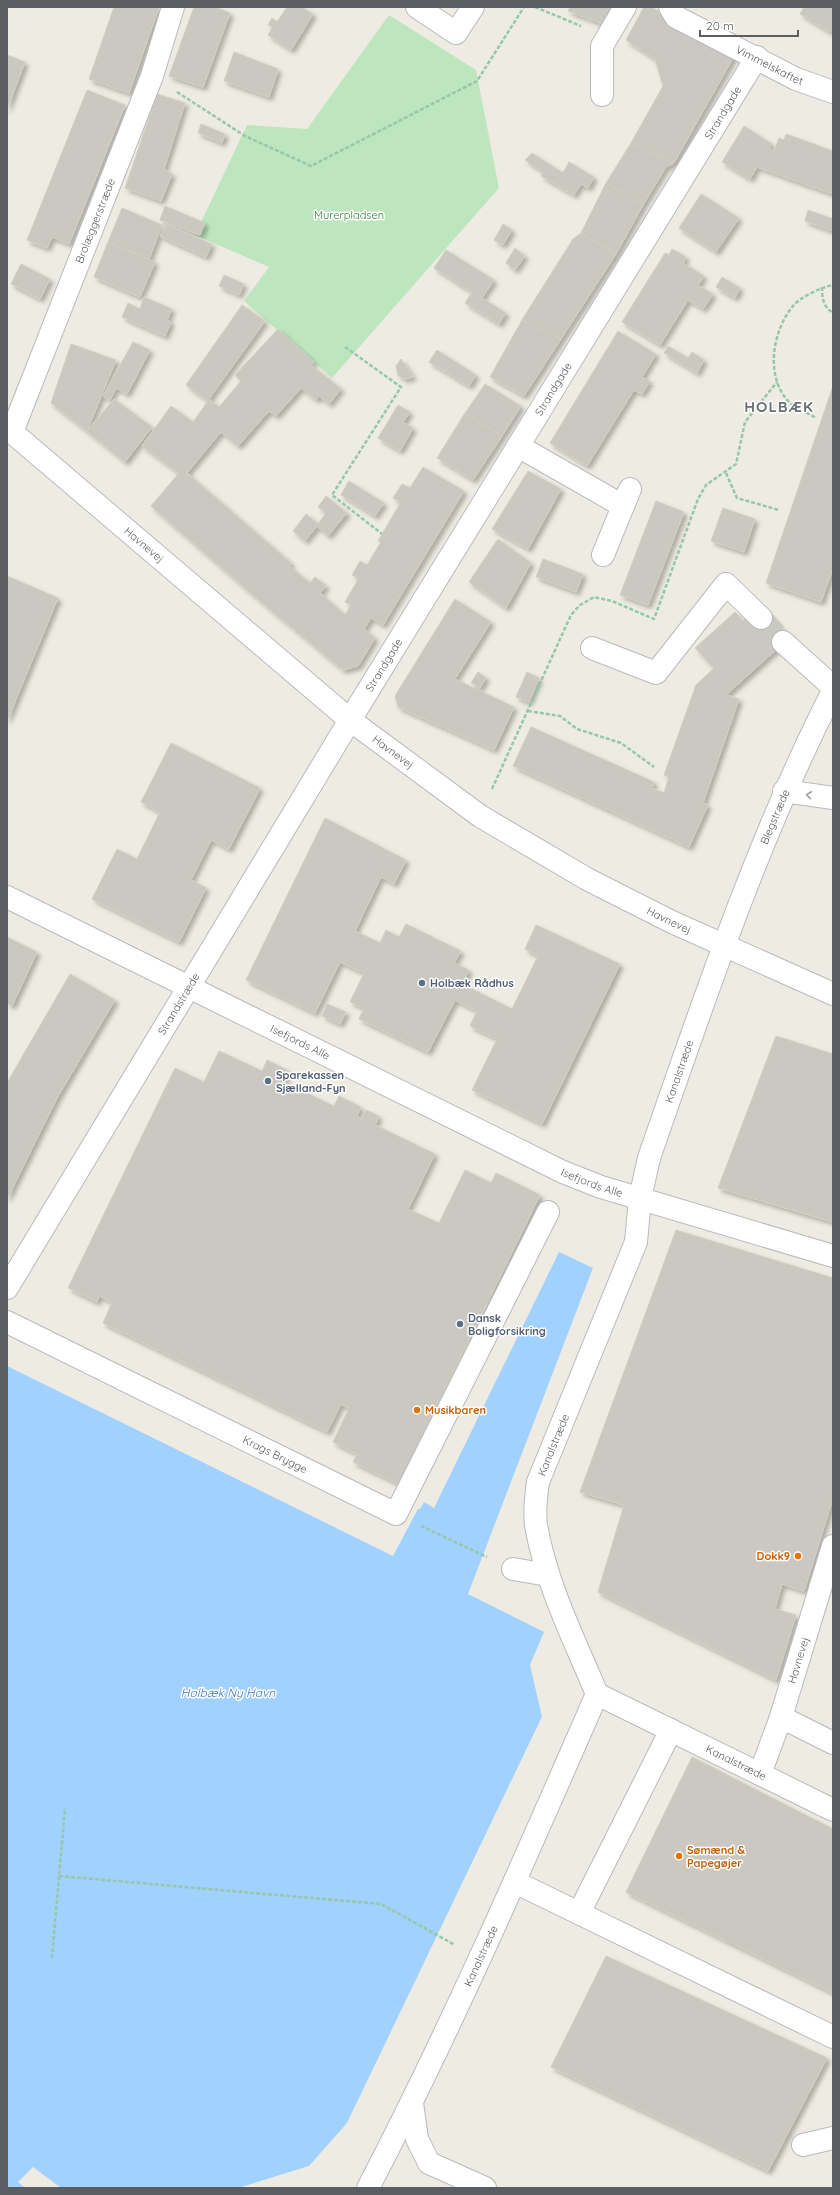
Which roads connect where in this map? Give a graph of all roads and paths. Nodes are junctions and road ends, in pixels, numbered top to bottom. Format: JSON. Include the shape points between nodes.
{"nodes":[{"id":1,"x":173,"y":7,"type":"edge"},
{"id":2,"x":417,"y":7,"type":"edge"},
{"id":3,"x":473,"y":7,"type":"edge"},
{"id":4,"x":524,"y":7,"type":"edge"},
{"id":5,"x":535,"y":7,"type":"edge"},
{"id":6,"x":625,"y":7,"type":"edge"},
{"id":7,"x":670,"y":7,"type":"edge"},
{"id":8,"x":607,"y":37,"type":"junction"},
{"id":9,"x":757,"y":57,"type":"junction"},
{"id":10,"x":152,"y":76,"type":"junction"},
{"id":11,"x":833,"y":92,"type":"edge"},
{"id":12,"x":602,"y":95,"type":"dead end"},
{"id":13,"x":833,"y":285,"type":"edge"},
{"id":14,"x":822,"y":287,"type":"junction"},
{"id":15,"x":833,"y":313,"type":"edge"},
{"id":16,"x":345,"y":347,"type":"dead end"},
{"id":17,"x":777,"y":382,"type":"junction"},
{"id":18,"x":814,"y":417,"type":"dead end"},
{"id":19,"x":9,"y":430,"type":"edge"},
{"id":20,"x":518,"y":446,"type":"junction"},
{"id":21,"x":726,"y":473,"type":"junction"},
{"id":22,"x":779,"y":510,"type":"dead end"},
{"id":23,"x":382,"y":534,"type":"dead end"},
{"id":24,"x":603,"y":555,"type":"dead end"},
{"id":25,"x":761,"y":618,"type":"tunnel mouth"},
{"id":26,"x":783,"y":642,"type":"tunnel mouth"},
{"id":27,"x":592,"y":648,"type":"dead end"},
{"id":28,"x":833,"y":687,"type":"edge"},
{"id":29,"x":833,"y":691,"type":"edge"},
{"id":30,"x":528,"y":711,"type":"junction"},
{"id":31,"x":350,"y":720,"type":"junction"},
{"id":32,"x":654,"y":767,"type":"dead end"},
{"id":33,"x":784,"y":791,"type":"junction"},
{"id":34,"x":833,"y":798,"type":"edge"},
{"id":35,"x":480,"y":816,"type":"junction"},
{"id":36,"x":7,"y":897,"type":"edge"},
{"id":37,"x":724,"y":946,"type":"junction"},
{"id":38,"x":189,"y":986,"type":"junction"},
{"id":39,"x":833,"y":994,"type":"edge"},
{"id":40,"x":640,"y":1198,"type":"junction"},
{"id":41,"x":548,"y":1212,"type":"dead end"},
{"id":42,"x":833,"y":1256,"type":"edge"},
{"id":43,"x":7,"y":1288,"type":"edge"},
{"id":44,"x":7,"y":1322,"type":"edge"},
{"id":45,"x":396,"y":1514,"type":"junction"},
{"id":46,"x":833,"y":1546,"type":"edge"},
{"id":47,"x":513,"y":1569,"type":"joint"},
{"id":48,"x":548,"y":1575,"type":"junction"},
{"id":49,"x":597,"y":1694,"type":"junction"},
{"id":50,"x":781,"y":1717,"type":"junction"},
{"id":51,"x":671,"y":1730,"type":"junction"},
{"id":52,"x":833,"y":1743,"type":"edge"},
{"id":53,"x":760,"y":1774,"type":"junction"},
{"id":54,"x":65,"y":1808,"type":"dead end"},
{"id":55,"x":833,"y":1810,"type":"edge"},
{"id":56,"x":59,"y":1876,"type":"junction"},
{"id":57,"x":515,"y":1882,"type":"junction"},
{"id":58,"x":579,"y":1913,"type":"junction"},
{"id":59,"x":52,"y":1958,"type":"dead end"},
{"id":60,"x":480,"y":1959,"type":"junction"},
{"id":61,"x":833,"y":2037,"type":"edge"},
{"id":62,"x":412,"y":2103,"type":"junction"},
{"id":63,"x":833,"y":2138,"type":"edge"},
{"id":64,"x":803,"y":2145,"type":"dead end"},
{"id":65,"x":368,"y":2188,"type":"edge"},
{"id":66,"x":486,"y":2188,"type":"edge"}],
"edges":[{"from":1,"to":10,"type":"street","name":"Brolæggerstræde"},
{"from":2,"to":3,"type":"street","via":[[456,33]]},
{"from":4,"to":10,"type":"path","via":[[477,81],[311,166],[245,136]]},
{"from":5,"to":8,"type":"path"},
{"from":6,"to":8,"type":"street"},
{"from":7,"to":9,"type":"street","name":"Vimmelskaftet","via":[[676,17]]},
{"from":8,"to":12,"type":"street","via":[[602,46]]},
{"from":9,"to":11,"type":"street","name":"Vimmelskaftet","via":[[796,79]]},
{"from":9,"to":20,"type":"street","name":"Strandgade"},
{"from":10,"to":19,"type":"street","name":"Brolæggerstræde"},
{"from":13,"to":14,"type":"path"},
{"from":14,"to":15,"type":"path","via":[[822,297],[828,310]]},
{"from":14,"to":17,"type":"path","via":[[794,305],[779,329],[773,361]]},
{"from":16,"to":23,"type":"path","via":[[401,387],[332,495]]},
{"from":17,"to":18,"type":"path","via":[[791,404]]},
{"from":17,"to":21,"type":"path","via":[[745,422],[736,464]]},
{"from":19,"to":31,"type":"street","name":"Havnevej"},
{"from":20,"to":24,"type":"street","via":[[626,497]]},
{"from":20,"to":31,"type":"street","name":"Strandgade"},
{"from":21,"to":22,"type":"path","via":[[737,498]]},
{"from":21,"to":30,"type":"path","via":[[706,485],[698,499],[654,619],[612,601],[594,597],[580,604],[571,615]]},
{"from":25,"to":27,"type":"street","via":[[726,584],[656,673]]},
{"from":26,"to":28,"type":"street"},
{"from":29,"to":33,"type":"street","name":"Blegstræde"},
{"from":30,"to":32,"type":"path","via":[[560,716],[577,729],[621,743]]},
{"from":30,"to":35,"type":"path"},
{"from":31,"to":35,"type":"street","name":"Havnevej"},
{"from":31,"to":38,"type":"street","name":"Strandstræde"},
{"from":34,"to":33,"type":"street","one_way":true},
{"from":33,"to":37,"type":"street","name":"Blegstræde"},
{"from":35,"to":37,"type":"street","name":"Havnevej","via":[[587,878]]},
{"from":36,"to":38,"type":"street","name":"Isefjords Alle"},
{"from":37,"to":39,"type":"street","name":"Havnevej"},
{"from":37,"to":40,"type":"street","name":"Kanalstræde","via":[[649,1158]]},
{"from":38,"to":40,"type":"street","name":"Isefjords Alle","via":[[563,1172],[601,1187]]},
{"from":38,"to":43,"type":"street","name":"Strandstræde"},
{"from":40,"to":42,"type":"street"},
{"from":40,"to":48,"type":"street","name":"Kanalstræde","via":[[636,1242],[538,1482],[536,1524]]},
{"from":41,"to":45,"type":"street"},
{"from":44,"to":45,"type":"street","name":"Krags Brygge"},
{"from":45,"to":47,"type":"path"},
{"from":46,"to":50,"type":"street","name":"Havnevej"},
{"from":47,"to":48,"type":"street"},
{"from":48,"to":49,"type":"street","name":"Kanalstræde"},
{"from":49,"to":51,"type":"street","name":"Kanalstræde"},
{"from":49,"to":57,"type":"street","name":"Kanalstræde"},
{"from":50,"to":52,"type":"street"},
{"from":50,"to":53,"type":"street","name":"Havnevej"},
{"from":51,"to":53,"type":"street","name":"Kanalstræde"},
{"from":51,"to":58,"type":"street"},
{"from":53,"to":55,"type":"street","name":"Kanalstræde"},
{"from":54,"to":56,"type":"path"},
{"from":56,"to":59,"type":"path"},
{"from":56,"to":60,"type":"path","via":[[380,1904]]},
{"from":57,"to":58,"type":"street"},
{"from":57,"to":60,"type":"street","name":"Kanalstræde"},
{"from":58,"to":61,"type":"street"},
{"from":60,"to":62,"type":"street","name":"Kanalstræde"},
{"from":62,"to":65,"type":"street","name":"Kanalstræde"},
{"from":62,"to":66,"type":"street","via":[[417,2139],[429,2163]]},
{"from":63,"to":64,"type":"street"}]}
